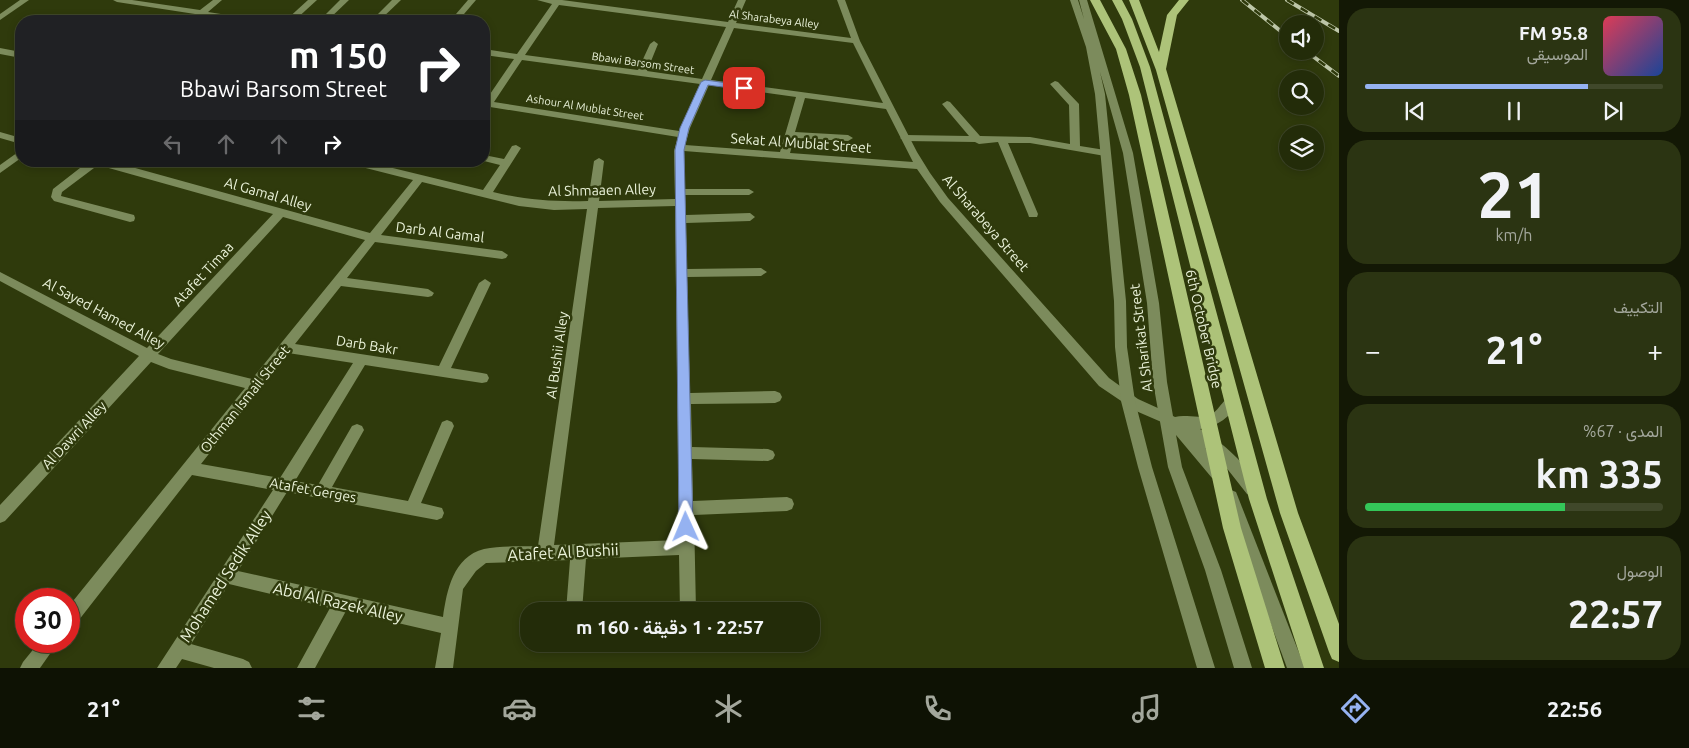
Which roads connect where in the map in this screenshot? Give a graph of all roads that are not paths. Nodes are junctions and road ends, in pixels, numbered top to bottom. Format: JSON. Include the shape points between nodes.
{"nodes":[{"id":1,"x":25,"y":0,"type":"edge"},
{"id":2,"x":117,"y":0,"type":"edge"},
{"id":3,"x":218,"y":0,"type":"edge"},
{"id":4,"x":313,"y":0,"type":"edge"},
{"id":5,"x":345,"y":0,"type":"edge"},
{"id":6,"x":397,"y":0,"type":"edge"},
{"id":7,"x":472,"y":0,"type":"edge"},
{"id":8,"x":541,"y":0,"type":"edge"},
{"id":9,"x":742,"y":0,"type":"edge"},
{"id":10,"x":841,"y":0,"type":"edge"},
{"id":11,"x":1074,"y":0,"type":"edge"},
{"id":12,"x":1083,"y":0,"type":"edge"},
{"id":13,"x":1095,"y":0,"type":"edge"},
{"id":14,"x":1117,"y":0,"type":"edge"},
{"id":15,"x":1134,"y":0,"type":"edge"},
{"id":16,"x":1184,"y":0,"type":"edge"},
{"id":17,"x":558,"y":1,"type":"edge"},
{"id":18,"x":601,"y":4,"type":"edge"},
{"id":19,"x":200,"y":14,"type":"junction"},
{"id":20,"x":208,"y":15,"type":"edge"},
{"id":21,"x":296,"y":15,"type":"edge"},
{"id":22,"x":329,"y":15,"type":"edge"},
{"id":23,"x":381,"y":15,"type":"edge"},
{"id":24,"x":459,"y":15,"type":"edge"},
{"id":25,"x":0,"y":18,"type":"edge"},
{"id":26,"x":731,"y":25,"type":"junction"},
{"id":27,"x":856,"y":41,"type":"junction"},
{"id":28,"x":654,"y":44,"type":"dead end"},
{"id":29,"x":0,"y":50,"type":"edge"},
{"id":30,"x":490,"y":53,"type":"edge"},
{"id":31,"x":15,"y":54,"type":"edge"},
{"id":32,"x":518,"y":57,"type":"junction"},
{"id":33,"x":1161,"y":70,"type":"junction"},
{"id":34,"x":641,"y":74,"type":"junction"},
{"id":35,"x":705,"y":82,"type":"junction"},
{"id":36,"x":1055,"y":84,"type":"dead end"},
{"id":37,"x":802,"y":95,"type":"junction"},
{"id":38,"x":490,"y":98,"type":"edge"},
{"id":39,"x":947,"y":104,"type":"dead end"},
{"id":40,"x":490,"y":105,"type":"edge"},
{"id":41,"x":889,"y":107,"type":"junction"},
{"id":42,"x":683,"y":135,"type":"junction"},
{"id":43,"x":790,"y":135,"type":"junction"},
{"id":44,"x":0,"y":136,"type":"edge"},
{"id":45,"x":848,"y":138,"type":"dead end"},
{"id":46,"x":905,"y":138,"type":"junction"},
{"id":47,"x":15,"y":140,"type":"edge"},
{"id":48,"x":979,"y":141,"type":"junction"},
{"id":49,"x":1002,"y":141,"type":"junction"},
{"id":50,"x":1074,"y":147,"type":"junction"},
{"id":51,"x":516,"y":148,"type":"dead end"},
{"id":52,"x":680,"y":148,"type":"junction"},
{"id":53,"x":1106,"y":153,"type":"junction"},
{"id":54,"x":784,"y":156,"type":"junction"},
{"id":55,"x":15,"y":158,"type":"edge"},
{"id":56,"x":490,"y":159,"type":"edge"},
{"id":57,"x":599,"y":161,"type":"dead end"},
{"id":58,"x":506,"y":163,"type":"junction"},
{"id":59,"x":920,"y":166,"type":"junction"},
{"id":60,"x":88,"y":167,"type":"edge"},
{"id":61,"x":117,"y":167,"type":"edge"},
{"id":62,"x":375,"y":167,"type":"edge"},
{"id":63,"x":0,"y":170,"type":"edge"},
{"id":64,"x":420,"y":178,"type":"junction"},
{"id":65,"x":749,"y":192,"type":"dead end"},
{"id":66,"x":486,"y":194,"type":"junction"},
{"id":67,"x":680,"y":197,"type":"junction"},
{"id":68,"x":592,"y":206,"type":"junction"},
{"id":69,"x":280,"y":213,"type":"junction"},
{"id":70,"x":1033,"y":214,"type":"dead end"},
{"id":71,"x":750,"y":217,"type":"dead end"},
{"id":72,"x":130,"y":218,"type":"dead end"},
{"id":73,"x":681,"y":219,"type":"junction"},
{"id":74,"x":373,"y":238,"type":"junction"},
{"id":75,"x":502,"y":255,"type":"dead end"},
{"id":76,"x":760,"y":272,"type":"dead end"},
{"id":77,"x":680,"y":273,"type":"junction"},
{"id":78,"x":0,"y":276,"type":"edge"},
{"id":79,"x":339,"y":281,"type":"junction"},
{"id":80,"x":485,"y":283,"type":"dead end"},
{"id":81,"x":428,"y":293,"type":"dead end"},
{"id":82,"x":285,"y":348,"type":"junction"},
{"id":83,"x":148,"y":355,"type":"junction"},
{"id":84,"x":362,"y":360,"type":"junction"},
{"id":85,"x":443,"y":372,"type":"junction"},
{"id":86,"x":482,"y":378,"type":"dead end"},
{"id":87,"x":255,"y":386,"type":"junction"},
{"id":88,"x":775,"y":397,"type":"dead end"},
{"id":89,"x":684,"y":399,"type":"junction"},
{"id":90,"x":1128,"y":401,"type":"junction"},
{"id":91,"x":1232,"y":401,"type":"junction"},
{"id":92,"x":1166,"y":418,"type":"junction"},
{"id":93,"x":447,"y":426,"type":"dead end"},
{"id":94,"x":357,"y":430,"type":"dead end"},
{"id":95,"x":685,"y":453,"type":"junction"},
{"id":96,"x":768,"y":455,"type":"dead end"},
{"id":97,"x":189,"y":468,"type":"junction"},
{"id":98,"x":284,"y":485,"type":"junction"},
{"id":99,"x":322,"y":492,"type":"junction"},
{"id":100,"x":1258,"y":499,"type":"junction"},
{"id":101,"x":787,"y":504,"type":"dead end"},
{"id":102,"x":412,"y":508,"type":"junction"},
{"id":103,"x":686,"y":508,"type":"junction"},
{"id":104,"x":437,"y":513,"type":"dead end"},
{"id":105,"x":0,"y":516,"type":"edge"},
{"id":106,"x":687,"y":546,"type":"junction"},
{"id":107,"x":579,"y":551,"type":"junction"},
{"id":108,"x":545,"y":553,"type":"junction"},
{"id":109,"x":226,"y":576,"type":"junction"},
{"id":110,"x":575,"y":602,"type":"edge"},
{"id":111,"x":688,"y":602,"type":"edge"},
{"id":112,"x":342,"y":603,"type":"junction"},
{"id":113,"x":80,"y":605,"type":"edge"},
{"id":114,"x":450,"y":627,"type":"junction"},
{"id":115,"x":178,"y":649,"type":"junction"},
{"id":116,"x":1339,"y":652,"type":"edge"},
{"id":117,"x":41,"y":653,"type":"edge"},
{"id":118,"x":29,"y":668,"type":"edge"},
{"id":119,"x":166,"y":668,"type":"edge"},
{"id":120,"x":243,"y":668,"type":"edge"},
{"id":121,"x":306,"y":668,"type":"edge"},
{"id":122,"x":444,"y":668,"type":"edge"},
{"id":123,"x":1206,"y":668,"type":"edge"},
{"id":124,"x":1243,"y":668,"type":"edge"},
{"id":125,"x":1275,"y":668,"type":"edge"},
{"id":126,"x":1296,"y":668,"type":"edge"},
{"id":127,"x":1314,"y":668,"type":"edge"}],
"edges":[{"from":1,"to":25,"type":"street"},
{"from":2,"to":19,"type":"street"},
{"from":3,"to":19,"type":"street"},
{"from":4,"to":21,"type":"street"},
{"from":5,"to":22,"type":"street"},
{"from":6,"to":23,"type":"street"},
{"from":7,"to":24,"type":"street"},
{"from":8,"to":17,"type":"street","name":"Al Sharabeya Alley"},
{"from":9,"to":26,"type":"street"},
{"from":10,"to":27,"type":"street","name":"Al Sharabeya Street"},
{"from":11,"to":53,"type":"street","name":"Al Sharikat Street","via":[[1090,47],[1100,94]]},
{"from":12,"to":92,"type":"street","name":"Al Sharikat Street","via":[[1128,153],[1153,303]]},
{"from":13,"to":125,"type":"highway","name":"6th October Bridge","via":[[1121,50],[1135,95],[1232,528]]},
{"from":14,"to":91,"type":"highway","via":[[1145,67]]},
{"from":15,"to":33,"type":"highway","name":"6th October Bridge"},
{"from":16,"to":33,"type":"highway","via":[[1172,15]]},
{"from":17,"to":18,"type":"street","name":"Al Sharabeya Alley"},
{"from":17,"to":32,"type":"street"},
{"from":18,"to":26,"type":"street","name":"Al Sharabeya Alley"},
{"from":19,"to":20,"type":"street"},
{"from":26,"to":27,"type":"street","name":"Al Sharabeya Alley"},
{"from":26,"to":35,"type":"street"},
{"from":27,"to":41,"type":"street","name":"Al Sharabeya Street"},
{"from":28,"to":34,"type":"street"},
{"from":29,"to":31,"type":"street"},
{"from":30,"to":32,"type":"street","name":"Bbawi Barsom Street"},
{"from":32,"to":34,"type":"street","name":"Bbawi Barsom Street"},
{"from":32,"to":38,"type":"street"},
{"from":33,"to":116,"type":"highway","name":"6th October Bridge","via":[[1289,513]]},
{"from":34,"to":35,"type":"street","name":"Bbawi Barsom Street"},
{"from":35,"to":37,"type":"street","name":"Bbawi Barsom Street"},
{"from":35,"to":42,"type":"street"},
{"from":36,"to":50,"type":"street","via":[[1074,104]]},
{"from":37,"to":41,"type":"street","name":"Bbawi Barsom Street"},
{"from":37,"to":43,"type":"street"},
{"from":39,"to":48,"type":"street"},
{"from":40,"to":42,"type":"street","name":"Ashour Al Mublat Street"},
{"from":41,"to":46,"type":"street","name":"Al Sharabeya Street"},
{"from":42,"to":52,"type":"street"},
{"from":43,"to":45,"type":"street"},
{"from":43,"to":54,"type":"street"},
{"from":44,"to":47,"type":"street"},
{"from":46,"to":48,"type":"street"},
{"from":46,"to":59,"type":"street","name":"Al Sharabeya Street"},
{"from":48,"to":49,"type":"street"},
{"from":49,"to":50,"type":"street","via":[[1041,141]]},
{"from":49,"to":70,"type":"street"},
{"from":50,"to":53,"type":"street"},
{"from":51,"to":58,"type":"street"},
{"from":52,"to":54,"type":"street","name":"Sekat Al Mublat Street"},
{"from":52,"to":67,"type":"street"},
{"from":53,"to":90,"type":"street","name":"Al Sharikat Street"},
{"from":54,"to":59,"type":"street","name":"Sekat Al Mublat Street"},
{"from":55,"to":63,"type":"street"},
{"from":56,"to":58,"type":"street"},
{"from":57,"to":68,"type":"street","name":"Al Bushii Alley"},
{"from":58,"to":66,"type":"street"},
{"from":59,"to":90,"type":"street","name":"Al Sharabeya Street","via":[[944,200],[1104,382]]},
{"from":60,"to":72,"type":"street","via":[[57,191],[56,197]]},
{"from":61,"to":69,"type":"street","name":"Al Gamal Alley"},
{"from":62,"to":64,"type":"street","name":"Al Shmaaen Alley"},
{"from":64,"to":66,"type":"street","name":"Al Shmaaen Alley"},
{"from":64,"to":74,"type":"street","name":"Othman Ismail Street"},
{"from":65,"to":67,"type":"street","name":"Al Shmaaen Alley"},
{"from":66,"to":68,"type":"street","name":"Al Shmaaen Alley","via":[[554,206]]},
{"from":67,"to":68,"type":"street","name":"Al Shmaaen Alley"},
{"from":67,"to":73,"type":"street"},
{"from":68,"to":108,"type":"street","name":"Al Bushii Alley"},
{"from":69,"to":74,"type":"street","name":"Al Gamal Alley"},
{"from":69,"to":83,"type":"street","name":"Atafet Timaa"},
{"from":71,"to":73,"type":"street"},
{"from":73,"to":77,"type":"street"},
{"from":74,"to":75,"type":"street","name":"Darb Al Gamal"},
{"from":74,"to":79,"type":"street","name":"Othman Ismail Street"},
{"from":76,"to":77,"type":"street"},
{"from":77,"to":89,"type":"street"},
{"from":78,"to":83,"type":"street","name":"Al Sayed Hamed Alley"},
{"from":79,"to":81,"type":"street"},
{"from":79,"to":82,"type":"street","name":"Othman Ismail Street"},
{"from":80,"to":85,"type":"street"},
{"from":82,"to":84,"type":"street","name":"Darb Bakr"},
{"from":82,"to":87,"type":"street","name":"Othman Ismail Street"},
{"from":83,"to":87,"type":"street","name":"Al Sayed Hamed Alley","via":[[169,364]]},
{"from":83,"to":105,"type":"street","name":"Al Dawri Alley"},
{"from":84,"to":85,"type":"street","name":"Darb Bakr"},
{"from":84,"to":98,"type":"street","name":"Mohamed Sedik Alley"},
{"from":85,"to":86,"type":"street","name":"Darb Bakr"},
{"from":87,"to":97,"type":"street","name":"Othman Ismail Street"},
{"from":88,"to":89,"type":"street"},
{"from":89,"to":95,"type":"street"},
{"from":90,"to":92,"type":"street","name":"Al Sharabeya Street"},
{"from":90,"to":123,"type":"street","name":"Al Sharikat Street"},
{"from":91,"to":92,"type":"street","via":[[1228,411],[1208,422],[1195,424]]},
{"from":91,"to":100,"type":"highway"},
{"from":92,"to":100,"type":"street","via":[[1210,443],[1245,478]]},
{"from":92,"to":124,"type":"street","name":"Al Sharikat Street","via":[[1175,467],[1213,570]]},
{"from":92,"to":126,"type":"street","via":[[1201,451],[1223,482]]},
{"from":93,"to":102,"type":"street"},
{"from":94,"to":99,"type":"street"},
{"from":95,"to":96,"type":"street"},
{"from":95,"to":103,"type":"street"},
{"from":97,"to":98,"type":"street","name":"Atafet Gerges"},
{"from":97,"to":113,"type":"street","name":"Othman Ismail Street"},
{"from":98,"to":99,"type":"street","name":"Atafet Gerges"},
{"from":98,"to":109,"type":"street","name":"Mohamed Sedik Alley"},
{"from":99,"to":102,"type":"street","name":"Atafet Gerges"},
{"from":100,"to":127,"type":"highway"},
{"from":101,"to":103,"type":"street"},
{"from":102,"to":104,"type":"street","name":"Atafet Gerges"},
{"from":103,"to":106,"type":"street"},
{"from":106,"to":107,"type":"street","name":"Atafet Al Bushii"},
{"from":106,"to":111,"type":"street"},
{"from":107,"to":108,"type":"street","name":"Atafet Al Bushii"},
{"from":107,"to":110,"type":"street"},
{"from":108,"to":114,"type":"street","name":"Atafet Al Bushii","via":[[485,556],[466,568],[455,589]]},
{"from":109,"to":112,"type":"street","name":"Abd Al Razek Alley"},
{"from":109,"to":115,"type":"street","name":"Mohamed Sedik Alley"},
{"from":112,"to":114,"type":"street","name":"Abd Al Razek Alley"},
{"from":112,"to":121,"type":"street"},
{"from":114,"to":122,"type":"street"},
{"from":115,"to":119,"type":"street","name":"Mohamed Sedik Alley"},
{"from":115,"to":120,"type":"street"},
{"from":117,"to":118,"type":"street"}]}
